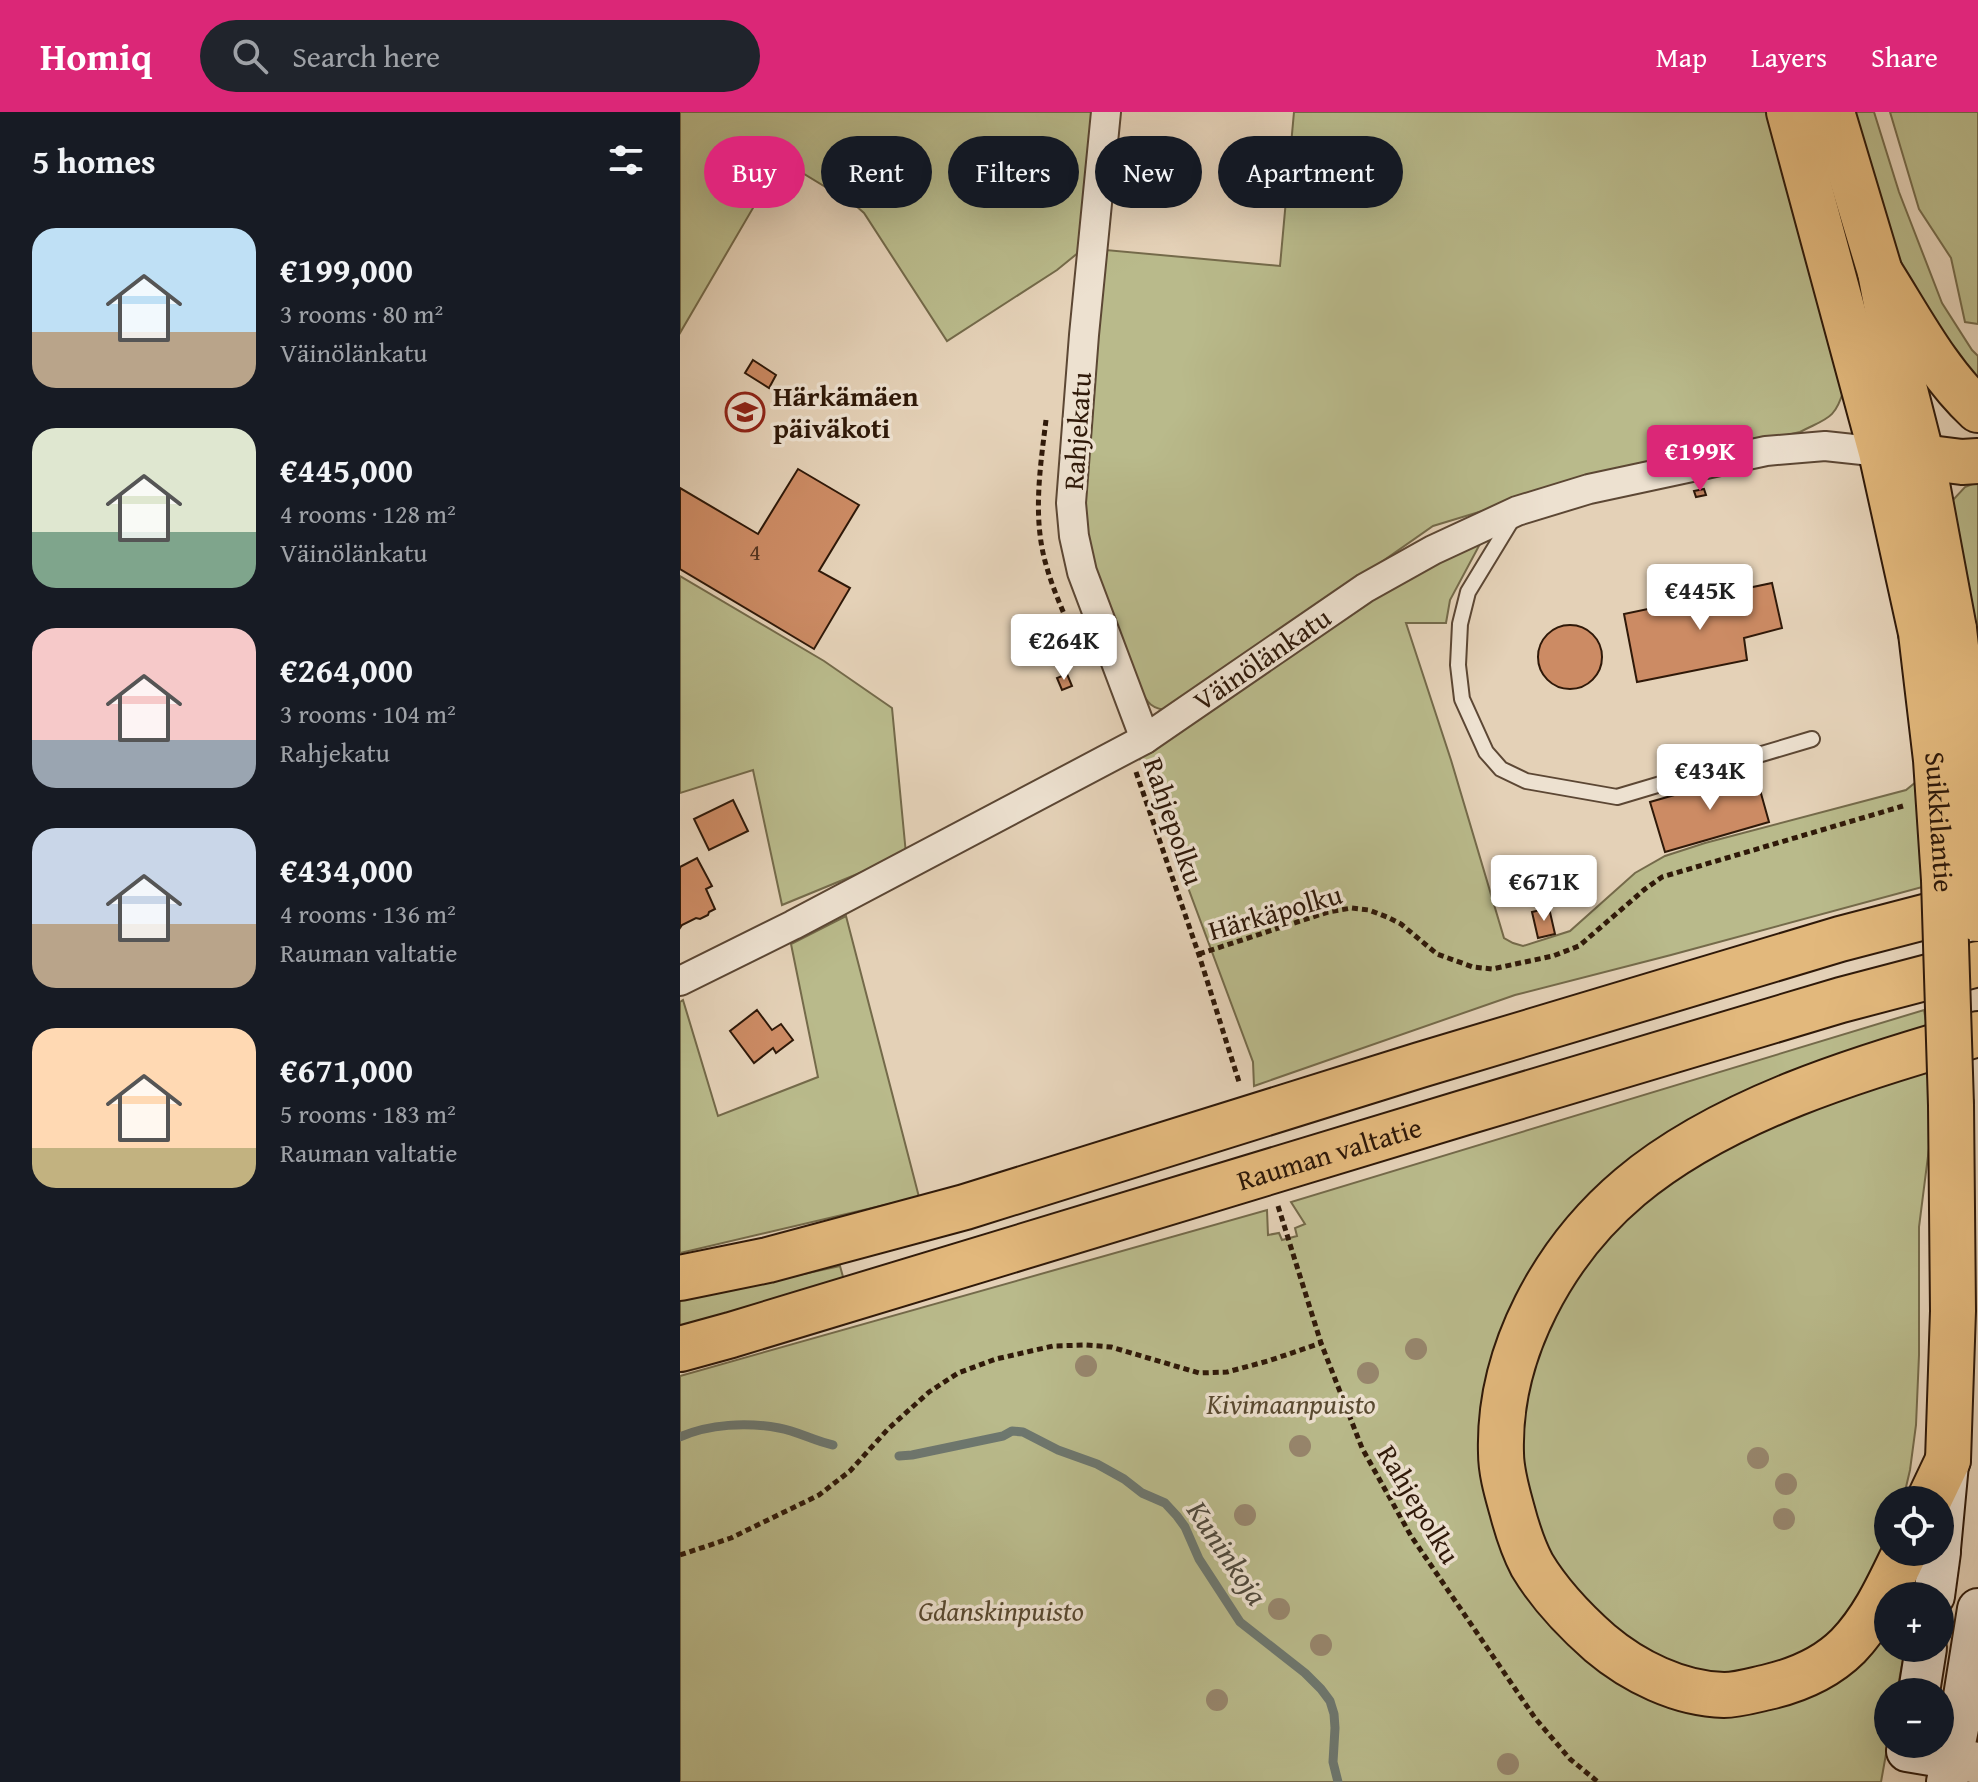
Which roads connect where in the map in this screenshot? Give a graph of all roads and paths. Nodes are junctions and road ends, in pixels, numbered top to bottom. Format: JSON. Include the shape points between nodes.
{"nodes":[{"id":1,"x":1106,"y":112,"type":"edge"},
{"id":2,"x":1789,"y":112,"type":"edge"},
{"id":3,"x":1832,"y":112,"type":"edge"},
{"id":4,"x":1880,"y":272,"type":"junction"},
{"id":5,"x":1978,"y":410,"type":"edge"},
{"id":6,"x":1901,"y":454,"type":"junction"},
{"id":7,"x":1978,"y":461,"type":"edge"},
{"id":8,"x":1517,"y":511,"type":"junction"},
{"id":9,"x":1937,"y":631,"type":"junction"},
{"id":10,"x":1812,"y":739,"type":"dead end"},
{"id":11,"x":1136,"y":744,"type":"junction"},
{"id":12,"x":1908,"y":805,"type":"dead end"},
{"id":13,"x":1978,"y":903,"type":"edge"},
{"id":14,"x":1978,"y":919,"type":"edge"},
{"id":15,"x":1199,"y":955,"type":"junction"},
{"id":16,"x":1978,"y":964,"type":"edge"},
{"id":17,"x":680,"y":981,"type":"edge"},
{"id":18,"x":1978,"y":1034,"type":"edge"},
{"id":19,"x":1242,"y":1090,"type":"dead end"},
{"id":20,"x":1278,"y":1206,"type":"dead end"},
{"id":21,"x":680,"y":1278,"type":"edge"},
{"id":22,"x":1321,"y":1343,"type":"junction"},
{"id":23,"x":680,"y":1349,"type":"edge"},
{"id":24,"x":1948,"y":1460,"type":"junction"},
{"id":25,"x":1936,"y":1486,"type":"edge"},
{"id":26,"x":1946,"y":1486,"type":"edge"},
{"id":27,"x":680,"y":1555,"type":"edge"},
{"id":28,"x":1898,"y":1566,"type":"edge"},
{"id":29,"x":1978,"y":1609,"type":"edge"},
{"id":30,"x":1906,"y":1759,"type":"edge"},
{"id":31,"x":1959,"y":1767,"type":"edge"},
{"id":32,"x":1598,"y":1782,"type":"edge"}],
"edges":[{"from":1,"to":11,"type":"street","name":"Rahjekatu","via":[[1071,503],[1082,572]]},
{"from":2,"to":6,"type":"main road","name":"Suikkilantie"},
{"from":3,"to":4,"type":"main road","name":"Suikkilantie"},
{"from":4,"to":5,"type":"main road","via":[[1950,379]]},
{"from":4,"to":6,"type":"main road","name":"Suikkilantie","via":[[1895,351]]},
{"from":6,"to":7,"type":"main road"},
{"from":6,"to":8,"type":"street","name":"Väinölänkatu","via":[[1825,446],[1766,451],[1589,489]]},
{"from":6,"to":9,"type":"main road","name":"Suikkilantie"},
{"from":8,"to":10,"type":"lane","via":[[1468,592],[1460,624],[1462,699],[1486,752],[1501,769],[1526,781],[1617,797]]},
{"from":8,"to":11,"type":"street","name":"Väinölänkatu","via":[[1365,588]]},
{"from":9,"to":14,"type":"main road","name":"Suikkilantie","bridge":true,"via":[[1969,760]]},
{"from":9,"to":24,"type":"main road","name":"Suikkilantie","bridge":true,"via":[[1936,760],[1951,1105]]},
{"from":11,"to":15,"type":"path","name":"Rahjepolku","via":[[1146,797]]},
{"from":11,"to":17,"type":"street","name":"Väinölänkatu"},
{"from":12,"to":15,"type":"path","name":"Härkäpolku","via":[[1662,877],[1579,946],[1492,969],[1437,954],[1401,924],[1352,908]]},
{"from":13,"to":21,"type":"main road","name":"Rauman valtatie","via":[[1825,943],[965,1207]]},
{"from":15,"to":19,"type":"path","name":"Rahjepolku"},
{"from":16,"to":23,"type":"main road","name":"Rauman valtatie","via":[[1841,1000]]},
{"from":18,"to":28,"type":"main road","via":[[1799,1092],[1691,1145],[1631,1186],[1596,1217],[1540,1298],[1521,1338],[1502,1420],[1500,1455],[1507,1492],[1531,1563],[1566,1612],[1586,1630],[1614,1655],[1664,1682],[1724,1695],[1782,1684],[1814,1671],[1859,1634]]},
{"from":20,"to":22,"type":"path","name":"Rahjepolku"},
{"from":22,"to":27,"type":"path","via":[[1227,1372],[1199,1373],[1111,1347],[1086,1345],[1053,1346],[996,1359],[958,1373],[929,1392],[819,1495],[731,1538]]},
{"from":22,"to":32,"type":"path","name":"Rahjepolku","via":[[1362,1448],[1411,1536],[1535,1718]]},
{"from":24,"to":25,"type":"main road"},
{"from":24,"to":26,"type":"main road","name":"Suikkilantie"},
{"from":29,"to":31,"type":"main road"},
{"from":30,"to":31,"type":"main road"}]}
